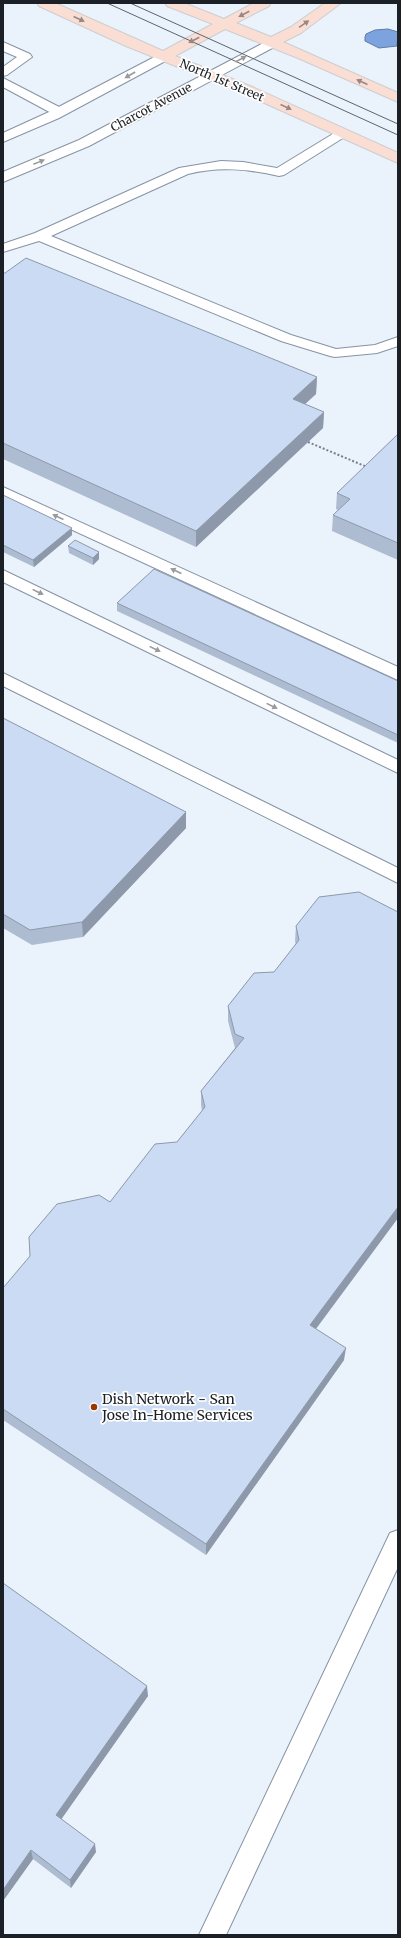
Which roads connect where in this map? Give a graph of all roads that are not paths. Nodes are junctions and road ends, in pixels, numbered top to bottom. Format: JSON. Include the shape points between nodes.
{"nodes":[{"id":1,"x":44,"y":3,"type":"edge"},
{"id":2,"x":172,"y":3,"type":"edge"},
{"id":3,"x":264,"y":3,"type":"edge"},
{"id":4,"x":334,"y":3,"type":"edge"},
{"id":5,"x":224,"y":24,"type":"junction"},
{"id":6,"x":271,"y":43,"type":"junction"},
{"id":7,"x":3,"y":46,"type":"edge"},
{"id":8,"x":164,"y":56,"type":"junction"},
{"id":9,"x":3,"y":72,"type":"edge"},
{"id":10,"x":211,"y":75,"type":"junction"},
{"id":11,"x":3,"y":82,"type":"edge"},
{"id":12,"x":398,"y":98,"type":"edge"},
{"id":13,"x":59,"y":112,"type":"junction"},
{"id":14,"x":341,"y":133,"type":"junction"},
{"id":15,"x":3,"y":138,"type":"edge"},
{"id":16,"x":398,"y":159,"type":"edge"},
{"id":17,"x":3,"y":177,"type":"edge"},
{"id":18,"x":40,"y":236,"type":"junction"},
{"id":19,"x":3,"y":248,"type":"edge"},
{"id":20,"x":398,"y":341,"type":"edge"},
{"id":21,"x":3,"y":492,"type":"edge"},
{"id":22,"x":3,"y":575,"type":"edge"},
{"id":23,"x":398,"y":674,"type":"edge"},
{"id":24,"x":3,"y":679,"type":"edge"},
{"id":25,"x":398,"y":767,"type":"edge"},
{"id":26,"x":398,"y":876,"type":"edge"},
{"id":27,"x":398,"y":1541,"type":"edge"},
{"id":28,"x":212,"y":1935,"type":"edge"}],
"edges":[{"from":1,"to":8,"type":"main road","name":"North 1st Street","one_way":true},
{"from":2,"to":5,"type":"main road"},
{"from":3,"to":5,"type":"main road","one_way":true},
{"from":6,"to":4,"type":"main road","name":"Charcot Avenue","one_way":true,"via":[[296,30]]},
{"from":5,"to":6,"type":"main road"},
{"from":5,"to":8,"type":"main road","one_way":true},
{"from":10,"to":6,"type":"main road","name":"Charcot Avenue","one_way":true},
{"from":12,"to":6,"type":"main road","one_way":true},
{"from":7,"to":9,"type":"lane","via":[[26,58]]},
{"from":8,"to":10,"type":"main road","name":"North 1st Street"},
{"from":8,"to":13,"type":"main road","one_way":true},
{"from":10,"to":14,"type":"main road","name":"North 1st Street","one_way":true},
{"from":17,"to":10,"type":"main road","name":"Charcot Avenue","one_way":true,"via":[[84,143]]},
{"from":11,"to":13,"type":"lane"},
{"from":13,"to":15,"type":"main road"},
{"from":14,"to":16,"type":"main road","name":"North 1st Street"},
{"from":14,"to":18,"type":"lane","via":[[279,172],[246,164],[206,165],[184,171]]},
{"from":18,"to":19,"type":"lane"},
{"from":18,"to":20,"type":"lane","via":[[286,338],[335,353],[377,349]]},
{"from":23,"to":21,"type":"lane","one_way":true},
{"from":22,"to":25,"type":"lane","one_way":true},
{"from":24,"to":26,"type":"lane"},
{"from":27,"to":28,"type":"lane"}]}
